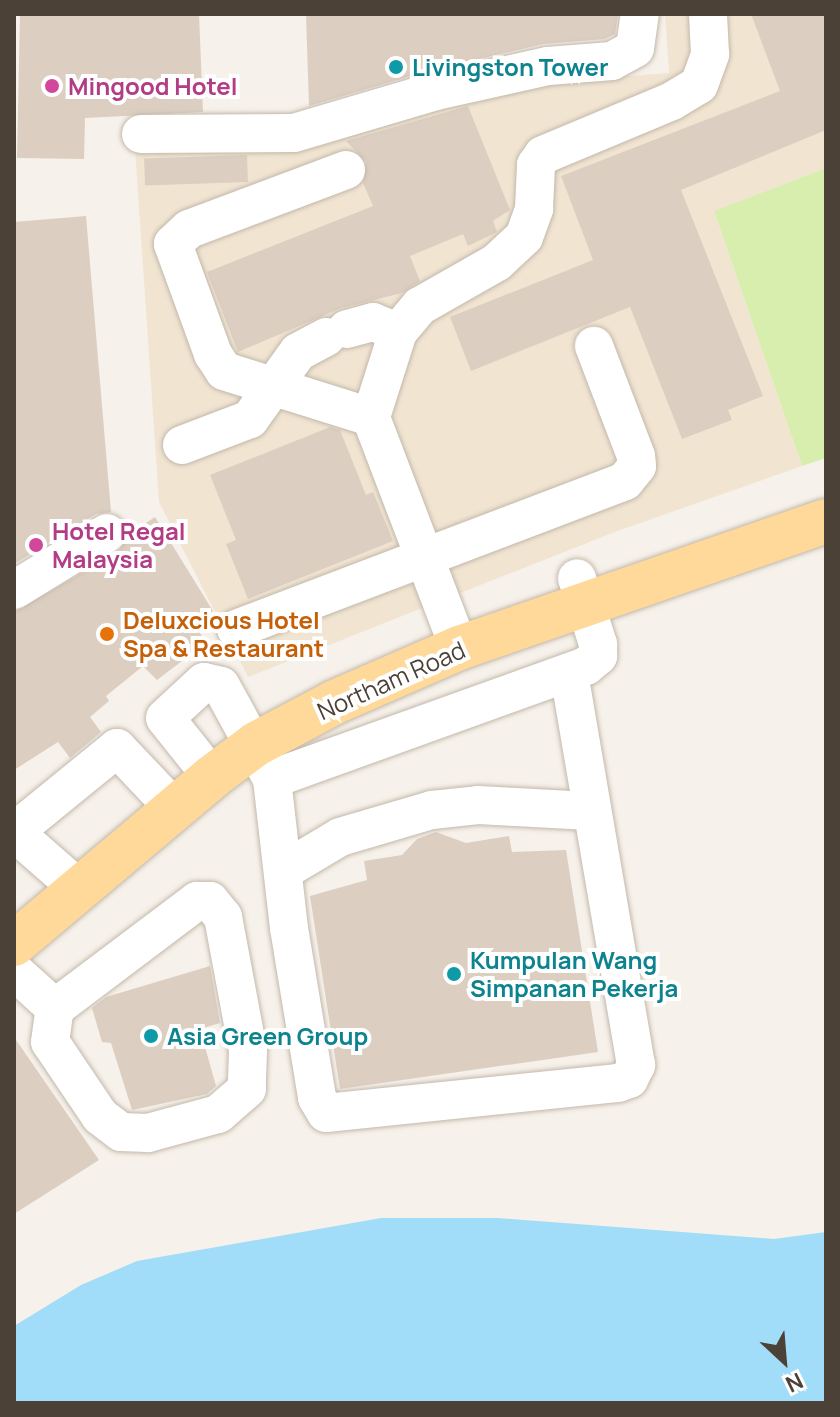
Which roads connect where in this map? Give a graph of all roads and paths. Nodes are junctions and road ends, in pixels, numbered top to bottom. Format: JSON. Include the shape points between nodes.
{"nodes":[{"id":1,"x":640,"y":14,"type":"edge"},
{"id":2,"x":708,"y":14,"type":"edge"},
{"id":3,"x":141,"y":134,"type":"dead end"},
{"id":4,"x":346,"y":170,"type":"dead end"},
{"id":5,"x":398,"y":332,"type":"junction"},
{"id":6,"x":594,"y":346,"type":"dead end"},
{"id":7,"x":274,"y":389,"type":"junction"},
{"id":8,"x":371,"y":417,"type":"junction"},
{"id":9,"x":182,"y":445,"type":"dead end"},
{"id":10,"x":826,"y":493,"type":"edge"},
{"id":11,"x":826,"y":521,"type":"edge"},
{"id":12,"x":107,"y":533,"type":"dead end"},
{"id":13,"x":424,"y":557,"type":"junction"},
{"id":14,"x":14,"y":590,"type":"edge"},
{"id":15,"x":581,"y":590,"type":"junction"},
{"id":16,"x":236,"y":629,"type":"dead end"},
{"id":17,"x":454,"y":635,"type":"junction"},
{"id":18,"x":569,"y":673,"type":"junction"},
{"id":19,"x":257,"y":747,"type":"junction"},
{"id":20,"x":203,"y":766,"type":"junction"},
{"id":21,"x":165,"y":798,"type":"junction"},
{"id":22,"x":590,"y":811,"type":"junction"},
{"id":23,"x":283,"y":871,"type":"junction"},
{"id":24,"x":69,"y":880,"type":"junction"},
{"id":25,"x":14,"y":906,"type":"edge"},
{"id":26,"x":14,"y":944,"type":"edge"},
{"id":27,"x":14,"y":971,"type":"edge"},
{"id":28,"x":55,"y":1008,"type":"junction"}],
"edges":[{"from":1,"to":3,"type":"lane","via":[[635,48],[612,61],[548,66],[464,85],[294,133]]},
{"from":2,"to":5,"type":"lane","via":[[710,54],[699,85],[543,155],[536,165],[534,209],[524,237],[497,262],[420,306]]},
{"from":4,"to":7,"type":"lane","via":[[189,229],[173,244],[218,363],[232,376]]},
{"from":5,"to":7,"type":"lane","via":[[373,322],[336,333],[298,352]]},
{"from":5,"to":8,"type":"lane"},
{"from":6,"to":13,"type":"lane","via":[[636,456],[633,475]]},
{"from":7,"to":8,"type":"lane"},
{"from":7,"to":9,"type":"lane","via":[[250,419]]},
{"from":8,"to":13,"type":"lane"},
{"from":10,"to":15,"type":"main road","name":"Northam Road"},
{"from":11,"to":15,"type":"main road","name":"Northam Road"},
{"from":12,"to":14,"type":"lane"},
{"from":13,"to":16,"type":"lane"},
{"from":13,"to":17,"type":"lane"},
{"from":15,"to":17,"type":"main road","name":"Northam Road"},
{"from":15,"to":18,"type":"lane","via":[[598,656]]},
{"from":17,"to":19,"type":"main road","name":"Northam Road"},
{"from":18,"to":19,"type":"lane"},
{"from":18,"to":22,"type":"lane"},
{"from":19,"to":20,"type":"main road","name":"Northam Road"},
{"from":19,"to":20,"type":"lane","via":[[213,682],[204,682],[165,718]]},
{"from":19,"to":23,"type":"lane"},
{"from":20,"to":21,"type":"main road","name":"Northam Road"},
{"from":21,"to":24,"type":"main road","name":"Northam Road"},
{"from":21,"to":24,"type":"lane","via":[[117,748],[14,832]]},
{"from":22,"to":23,"type":"lane","via":[[478,805],[432,810],[340,837]]},
{"from":22,"to":23,"type":"lane","via":[[602,847],[636,1065],[629,1079],[618,1083],[326,1113],[317,1098]]},
{"from":24,"to":25,"type":"main road","name":"Northam Road"},
{"from":24,"to":26,"type":"main road","name":"Northam Road"},
{"from":27,"to":28,"type":"lane"},
{"from":28,"to":28,"type":"lane","via":[[50,1042],[100,1116],[121,1132],[148,1133],[218,1114],[247,1089],[248,1051],[226,932],[218,907],[210,901],[186,908]]}]}
